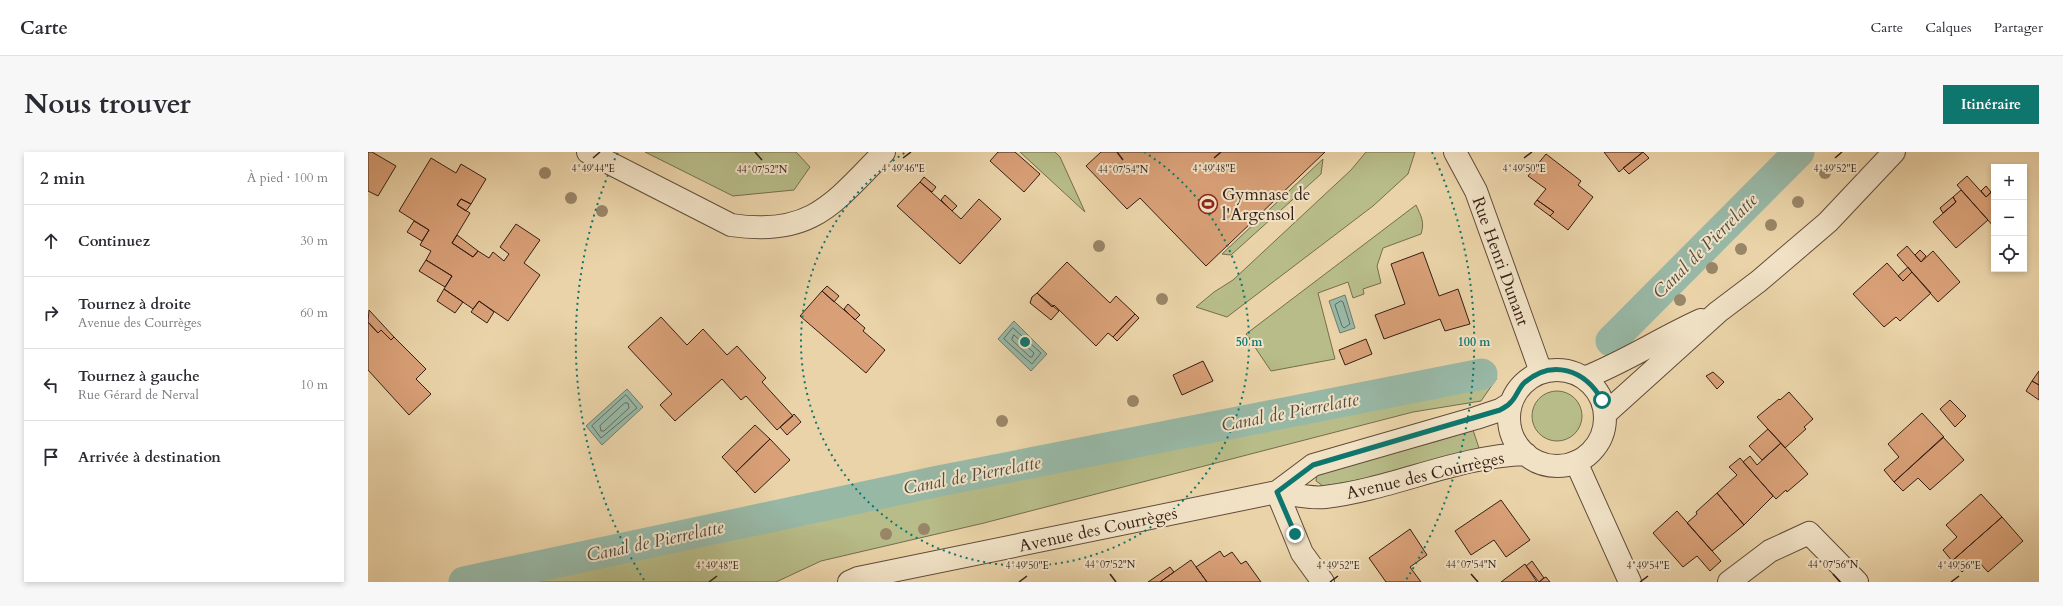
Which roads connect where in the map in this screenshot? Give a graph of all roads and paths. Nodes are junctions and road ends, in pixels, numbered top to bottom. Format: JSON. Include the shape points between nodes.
{"nodes":[{"id":1,"x":588,"y":152,"type":"edge"},
{"id":2,"x":884,"y":152,"type":"edge"},
{"id":3,"x":1455,"y":152,"type":"edge"},
{"id":4,"x":1894,"y":152,"type":"edge"},
{"id":5,"x":1718,"y":312,"type":"junction"},
{"id":6,"x":1540,"y":372,"type":"junction"},
{"id":7,"x":1584,"y":378,"type":"junction"},
{"id":8,"x":1511,"y":403,"type":"junction"},
{"id":9,"x":1606,"y":414,"type":"junction"},
{"id":10,"x":1526,"y":454,"type":"junction"},
{"id":11,"x":1576,"y":462,"type":"junction"},
{"id":12,"x":1277,"y":492,"type":"junction"},
{"id":13,"x":849,"y":582,"type":"edge"},
{"id":14,"x":1323,"y":582,"type":"edge"},
{"id":15,"x":1630,"y":582,"type":"edge"},
{"id":16,"x":1729,"y":582,"type":"edge"},
{"id":17,"x":1857,"y":582,"type":"edge"}],
"edges":[{"from":1,"to":2,"type":"street","via":[[731,225],[756,229],[782,227],[806,220],[832,204]]},
{"from":3,"to":6,"type":"street","name":"Rue Henri Dunant","via":[[1476,191]]},
{"from":4,"to":5,"type":"street","via":[[1828,222]]},
{"from":5,"to":7,"type":"street","via":[[1671,334],[1625,361]]},
{"from":5,"to":9,"type":"street"},
{"from":6,"to":7,"type":"street","via":[[1565,370]]},
{"from":6,"to":8,"type":"street","via":[[1522,384]]},
{"from":7,"to":9,"type":"street","via":[[1595,387]]},
{"from":8,"to":10,"type":"street","via":[[1511,431],[1516,444]]},
{"from":8,"to":12,"type":"street","name":"Avenue des Courrèges","via":[[1500,410],[1476,418],[1313,465]]},
{"from":9,"to":11,"type":"street","via":[[1599,443],[1589,454]]},
{"from":10,"to":11,"type":"street","via":[[1541,463],[1559,466]]},
{"from":10,"to":12,"type":"street","name":"Avenue des Courrèges","via":[[1483,459],[1324,498]]},
{"from":11,"to":15,"type":"street"},
{"from":12,"to":13,"type":"street","name":"Avenue des Courrèges","via":[[858,578]]},
{"from":12,"to":14,"type":"street","via":[[1302,553]]},
{"from":16,"to":17,"type":"street","via":[[1770,551],[1809,534]]}]}
